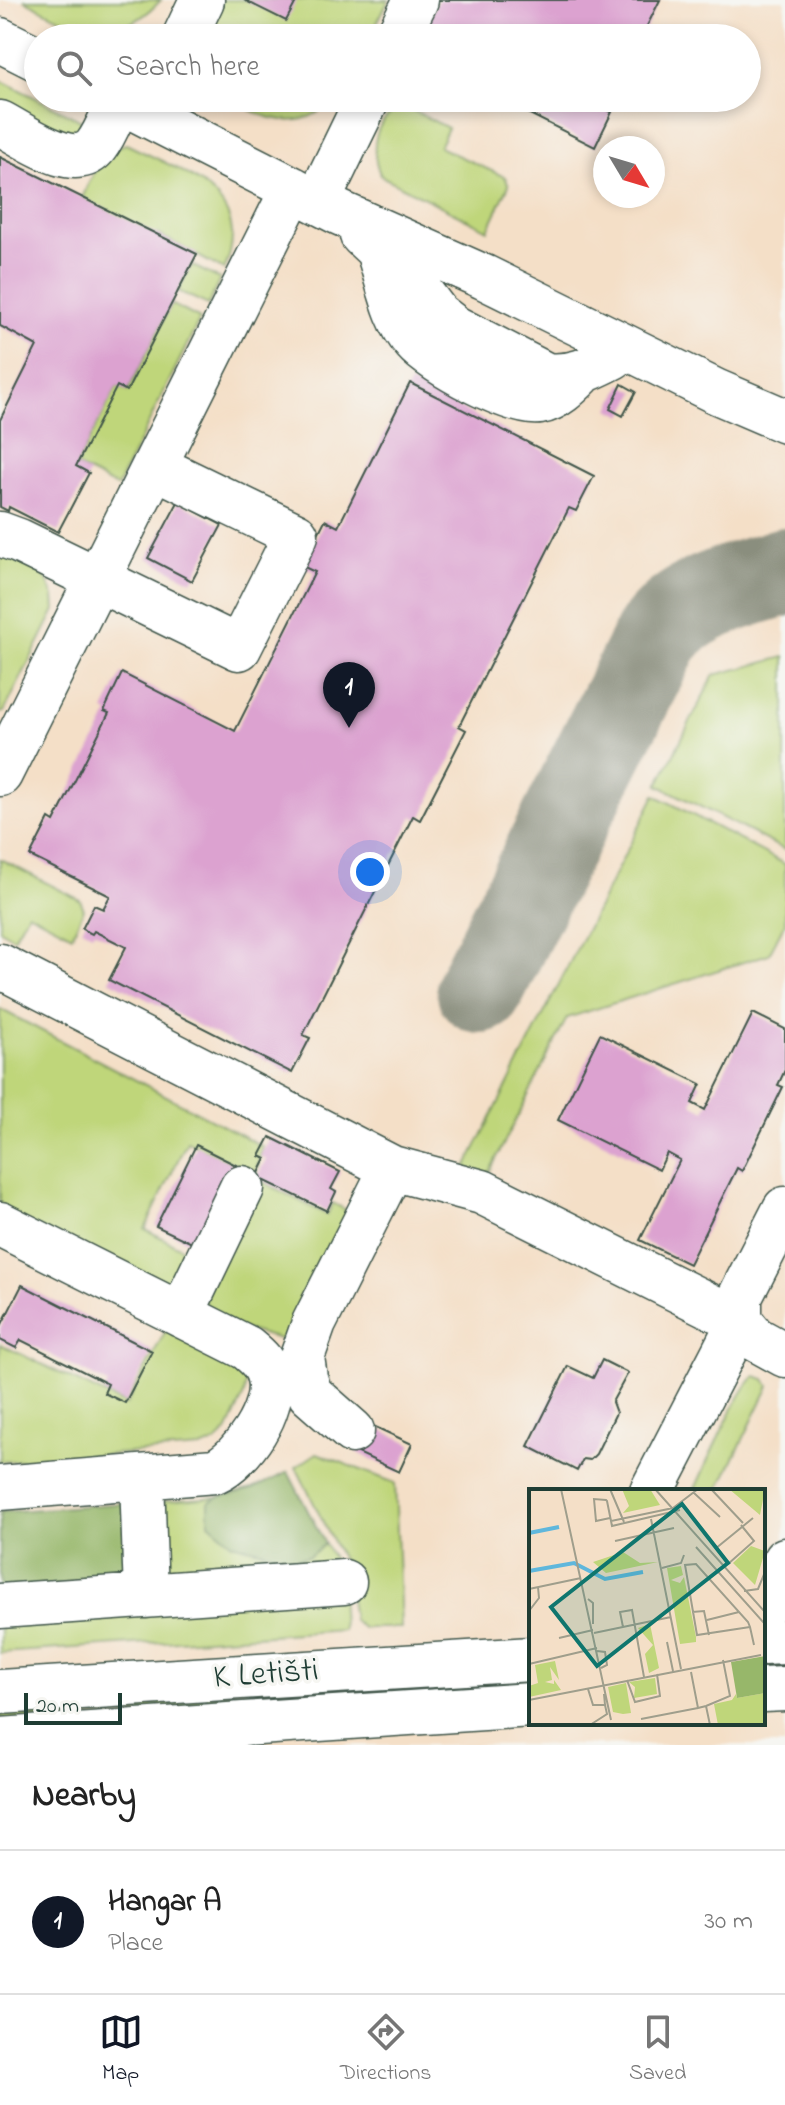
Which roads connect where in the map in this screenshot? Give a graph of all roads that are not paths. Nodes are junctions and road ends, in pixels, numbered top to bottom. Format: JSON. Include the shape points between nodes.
{"nodes":[{"id":1,"x":202,"y":0,"type":"edge"},
{"id":2,"x":416,"y":0,"type":"edge"},
{"id":3,"x":191,"y":24,"type":"edge"},
{"id":4,"x":404,"y":24,"type":"edge"},
{"id":5,"x":0,"y":40,"type":"edge"},
{"id":6,"x":24,"y":52,"type":"edge"},
{"id":7,"x":126,"y":112,"type":"edge"},
{"id":8,"x":150,"y":112,"type":"edge"},
{"id":9,"x":365,"y":112,"type":"edge"},
{"id":10,"x":0,"y":123,"type":"edge"},
{"id":11,"x":340,"y":216,"type":"junction"},
{"id":12,"x":597,"y":365,"type":"junction"},
{"id":13,"x":715,"y":391,"type":"junction"},
{"id":14,"x":785,"y":421,"type":"edge"},
{"id":15,"x":154,"y":466,"type":"junction"},
{"id":16,"x":0,"y":534,"type":"edge"},
{"id":17,"x":98,"y":579,"type":"junction"},
{"id":18,"x":3,"y":758,"type":"edge"},
{"id":19,"x":0,"y":966,"type":"edge"},
{"id":20,"x":392,"y":1168,"type":"junction"},
{"id":21,"x":242,"y":1188,"type":"dead end"},
{"id":22,"x":785,"y":1209,"type":"edge"},
{"id":23,"x":0,"y":1224,"type":"edge"},
{"id":24,"x":181,"y":1315,"type":"junction"},
{"id":25,"x":740,"y":1321,"type":"junction"},
{"id":26,"x":785,"y":1355,"type":"edge"},
{"id":27,"x":352,"y":1431,"type":"dead end"},
{"id":28,"x":142,"y":1478,"type":"junction"},
{"id":29,"x":0,"y":1488,"type":"edge"},
{"id":30,"x":653,"y":1489,"type":"edge"},
{"id":31,"x":785,"y":1560,"type":"edge"},
{"id":32,"x":344,"y":1582,"type":"dead end"},
{"id":33,"x":146,"y":1596,"type":"junction"},
{"id":34,"x":765,"y":1604,"type":"edge"},
{"id":35,"x":0,"y":1606,"type":"edge"},
{"id":36,"x":785,"y":1642,"type":"edge"},
{"id":37,"x":765,"y":1643,"type":"edge"},
{"id":38,"x":529,"y":1659,"type":"edge"},
{"id":39,"x":785,"y":1689,"type":"edge"},
{"id":40,"x":765,"y":1690,"type":"edge"},
{"id":41,"x":0,"y":1692,"type":"edge"},
{"id":42,"x":529,"y":1705,"type":"edge"},
{"id":43,"x":206,"y":1736,"type":"edge"},
{"id":44,"x":0,"y":1740,"type":"edge"}],
"edges":[{"from":1,"to":3,"type":"main road"},
{"from":2,"to":4,"type":"main road"},
{"from":5,"to":6,"type":"main road"},
{"from":7,"to":10,"type":"main road","via":[[97,146],[78,158],[66,157]]},
{"from":8,"to":11,"type":"main road"},
{"from":9,"to":11,"type":"main road"},
{"from":11,"to":12,"type":"main road"},
{"from":11,"to":12,"type":"main road","via":[[413,341],[454,371],[517,401],[539,402],[566,390]]},
{"from":11,"to":13,"type":"main road","via":[[484,277]]},
{"from":11,"to":15,"type":"main road"},
{"from":12,"to":13,"type":"main road","via":[[678,387]]},
{"from":13,"to":14,"type":"main road"},
{"from":15,"to":17,"type":"main road"},
{"from":15,"to":17,"type":"main road","via":[[296,535],[239,648]]},
{"from":16,"to":17,"type":"main road"},
{"from":17,"to":18,"type":"main road"},
{"from":19,"to":20,"type":"main road"},
{"from":20,"to":25,"type":"main road","via":[[482,1192]]},
{"from":20,"to":27,"type":"main road","via":[[302,1357],[310,1394]]},
{"from":21,"to":24,"type":"main road"},
{"from":22,"to":25,"type":"main road","via":[[740,1297]]},
{"from":23,"to":24,"type":"main road"},
{"from":24,"to":28,"type":"main road","via":[[257,1356],[269,1376],[270,1396],[248,1443],[231,1462],[207,1473]]},
{"from":25,"to":26,"type":"main road","via":[[754,1338]]},
{"from":25,"to":30,"type":"main road"},
{"from":28,"to":29,"type":"main road"},
{"from":28,"to":33,"type":"main road"},
{"from":31,"to":34,"type":"main road"},
{"from":32,"to":33,"type":"main road"},
{"from":33,"to":35,"type":"main road"},
{"from":36,"to":37,"type":"main road"},
{"from":38,"to":41,"type":"main road","name":"K Letišti"},
{"from":39,"to":40,"type":"main road"},
{"from":42,"to":43,"type":"main road","name":"K Letišti"},
{"from":43,"to":44,"type":"main road","name":"K Letišti"}]}
